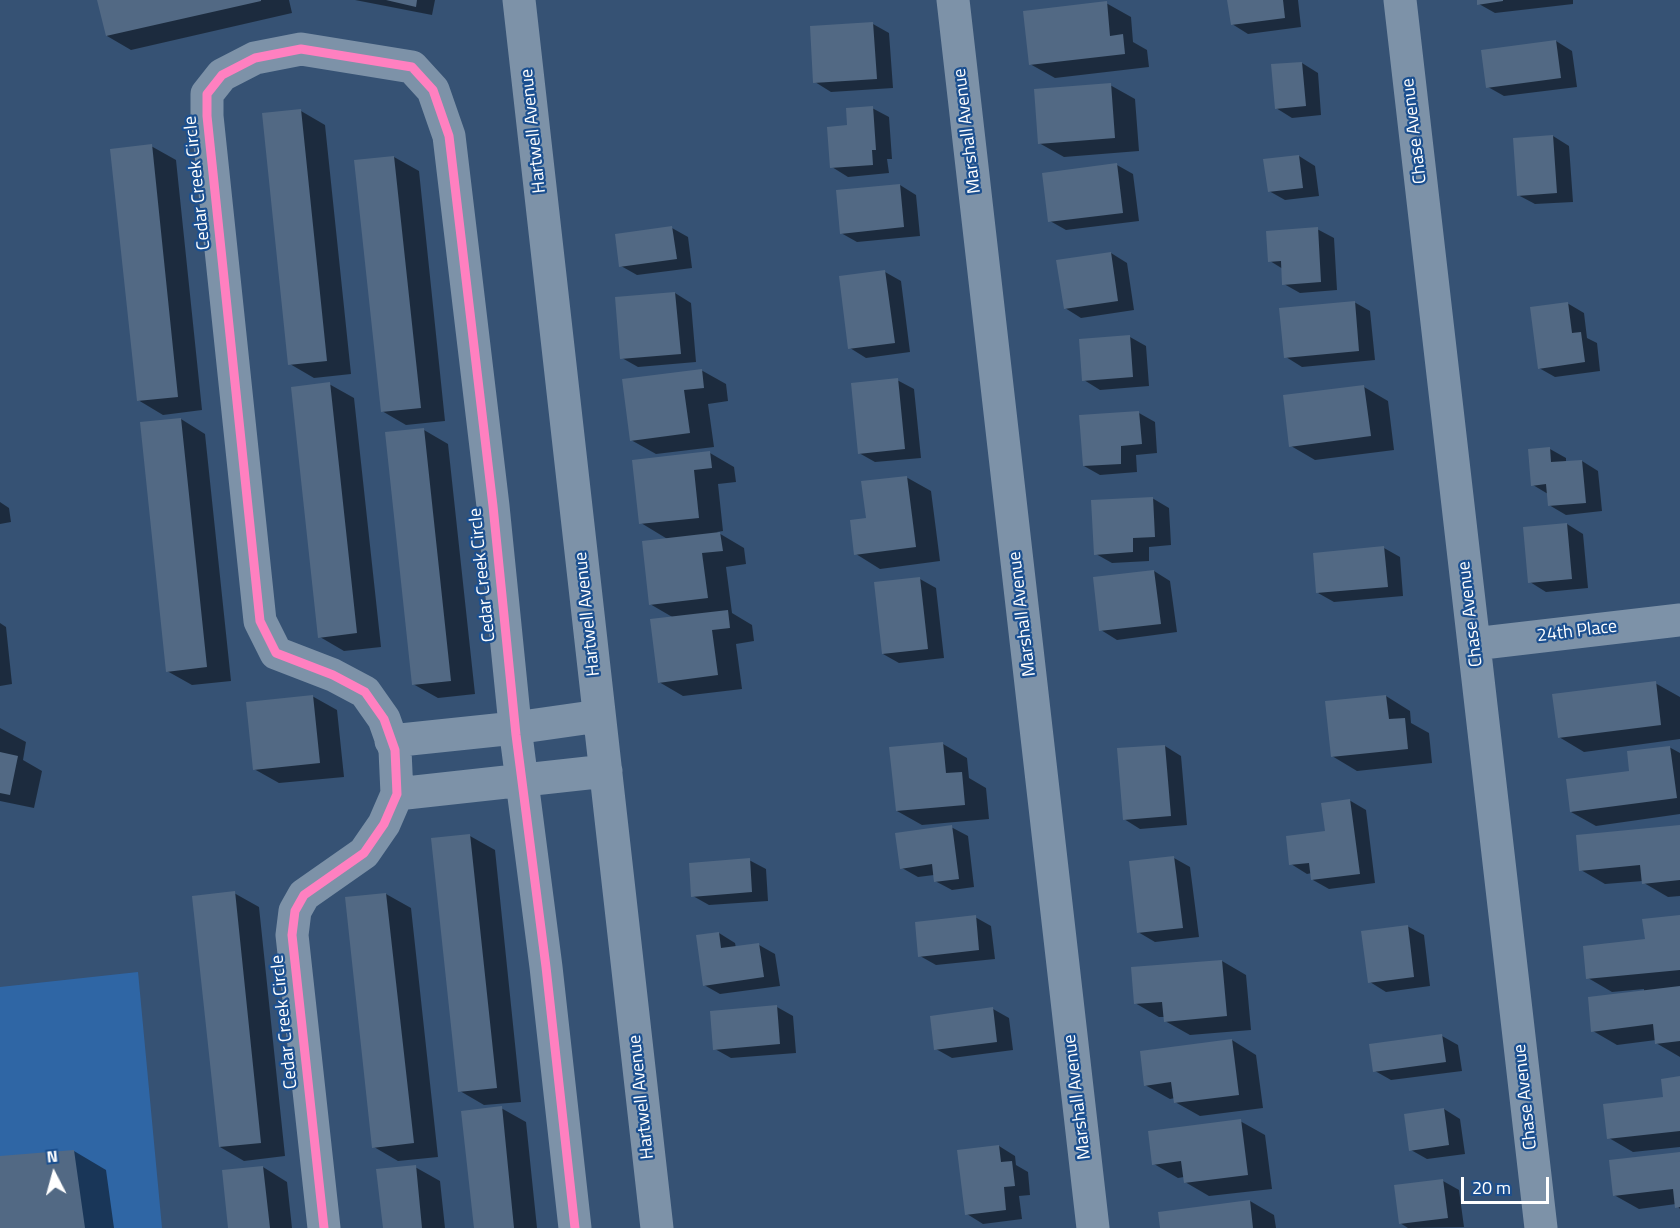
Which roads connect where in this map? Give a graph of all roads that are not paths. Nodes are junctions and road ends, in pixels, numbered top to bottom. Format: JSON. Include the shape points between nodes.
{"nodes":[{"id":1,"x":519,"y":0,"type":"edge"},
{"id":2,"x":953,"y":0,"type":"edge"},
{"id":3,"x":1400,"y":0,"type":"edge"},
{"id":4,"x":1680,"y":620,"type":"edge"},
{"id":5,"x":1474,"y":644,"type":"junction"},
{"id":6,"x":599,"y":716,"type":"junction"},
{"id":7,"x":515,"y":728,"type":"junction"},
{"id":8,"x":391,"y":741,"type":"junction"},
{"id":9,"x":606,"y":771,"type":"junction"},
{"id":10,"x":522,"y":782,"type":"junction"},
{"id":11,"x":397,"y":794,"type":"junction"},
{"id":12,"x":324,"y":1228,"type":"edge"},
{"id":13,"x":575,"y":1228,"type":"edge"},
{"id":14,"x":657,"y":1228,"type":"edge"},
{"id":15,"x":1094,"y":1228,"type":"edge"},
{"id":16,"x":1541,"y":1228,"type":"edge"}],
"edges":[{"from":1,"to":6,"type":"street","name":"Hartwell Avenue"},
{"from":2,"to":15,"type":"street","name":"Marshall Avenue"},
{"from":3,"to":5,"type":"street","name":"Chase Avenue"},
{"from":4,"to":5,"type":"street","name":"24th Place"},
{"from":5,"to":16,"type":"street","name":"Chase Avenue"},
{"from":6,"to":7,"type":"street"},
{"from":6,"to":9,"type":"street","name":"Hartwell Avenue"},
{"from":7,"to":8,"type":"street"},
{"from":7,"to":8,"type":"street","name":"Cedar Creek Circle","via":[[449,136],[434,90],[412,67],[301,49],[255,58],[222,75],[207,94],[260,621],[276,653],[365,692],[384,720]]},
{"from":7,"to":10,"type":"street","name":"Cedar Creek Circle"},
{"from":8,"to":11,"type":"street","name":"Cedar Creek Circle"},
{"from":9,"to":10,"type":"street"},
{"from":9,"to":14,"type":"street","name":"Hartwell Avenue"},
{"from":10,"to":11,"type":"street"},
{"from":10,"to":13,"type":"street","name":"Cedar Creek Circle"},
{"from":11,"to":12,"type":"street","name":"Cedar Creek Circle","via":[[384,824],[364,853],[304,895],[295,911],[292,935]]}]}
